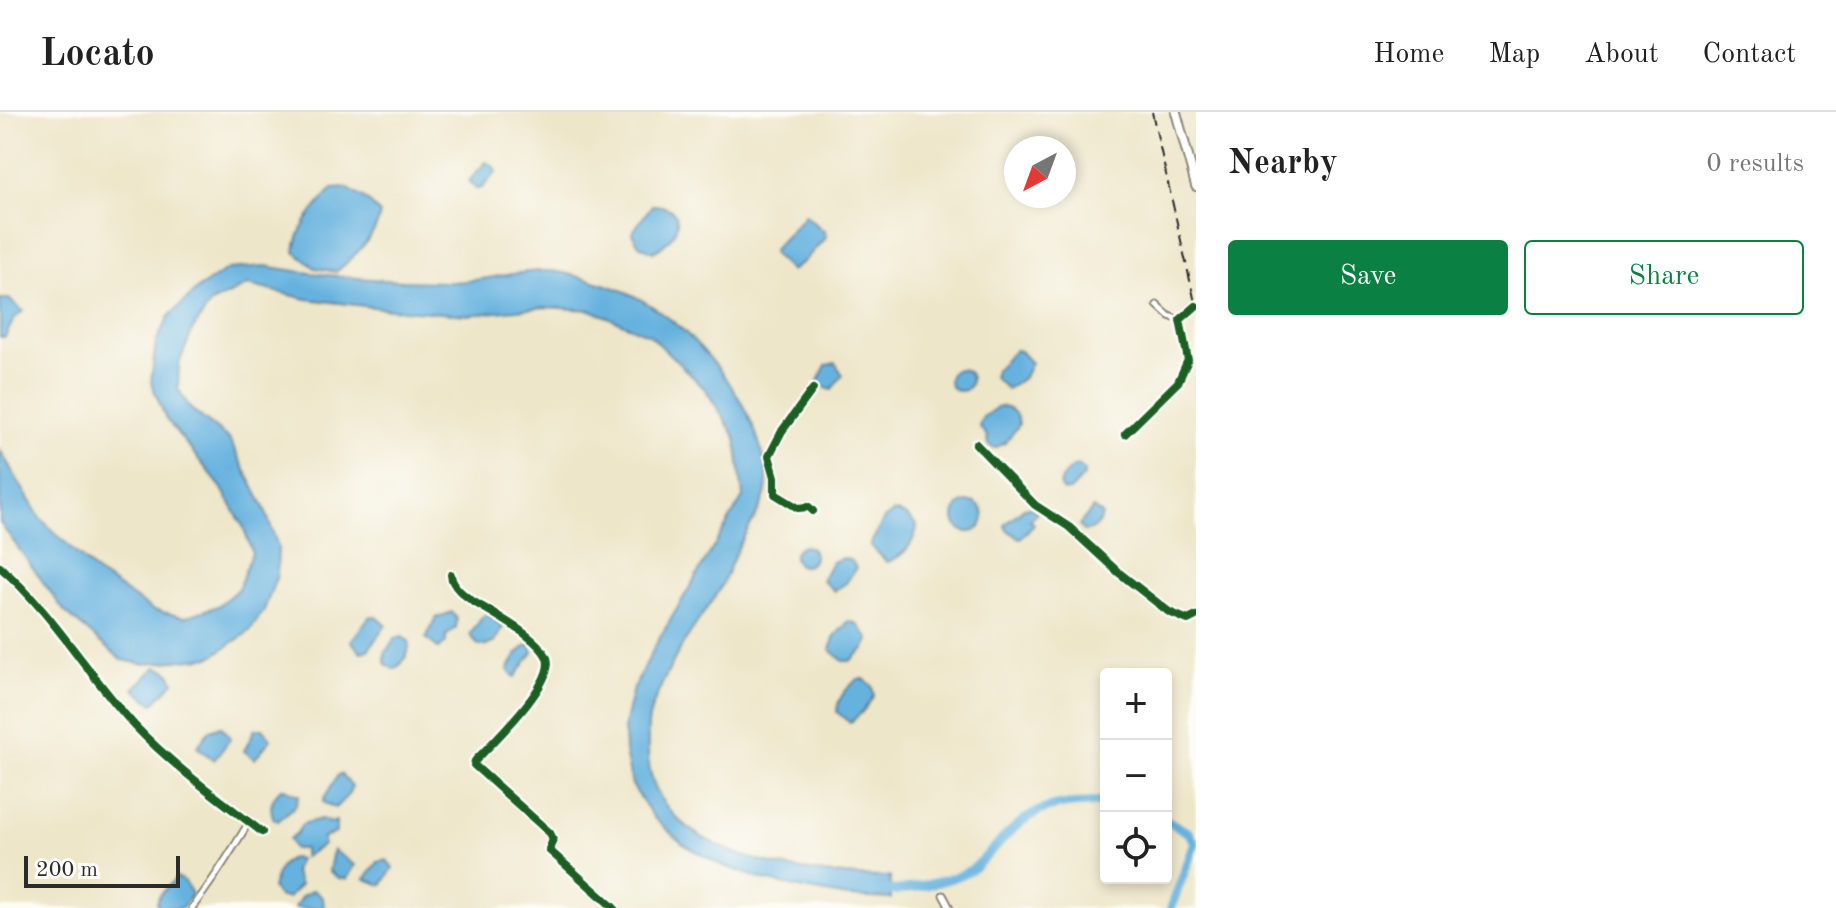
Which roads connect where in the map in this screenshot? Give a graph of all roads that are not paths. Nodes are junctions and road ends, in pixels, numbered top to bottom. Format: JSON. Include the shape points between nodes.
{"nodes":[{"id":1,"x":1176,"y":112,"type":"edge"},
{"id":2,"x":1196,"y":186,"type":"edge"},
{"id":3,"x":1157,"y":305,"type":"dead end"},
{"id":4,"x":1196,"y":306,"type":"edge"},
{"id":5,"x":1180,"y":320,"type":"junction"},
{"id":6,"x":813,"y":389,"type":"dead end"},
{"id":7,"x":1125,"y":434,"type":"dead end"},
{"id":8,"x":976,"y":444,"type":"dead end"},
{"id":9,"x":813,"y":511,"type":"dead end"},
{"id":10,"x":0,"y":567,"type":"edge"},
{"id":11,"x":451,"y":575,"type":"dead end"},
{"id":12,"x":1196,"y":616,"type":"edge"},
{"id":13,"x":249,"y":822,"type":"junction"},
{"id":14,"x":262,"y":832,"type":"dead end"},
{"id":15,"x":943,"y":895,"type":"dead end"},
{"id":16,"x":192,"y":908,"type":"edge"},
{"id":17,"x":614,"y":908,"type":"edge"},
{"id":18,"x":950,"y":908,"type":"edge"}],
"edges":[{"from":1,"to":2,"type":"highway"},
{"from":3,"to":5,"type":"street"},
{"from":4,"to":5,"type":"street"},
{"from":5,"to":7,"type":"street","via":[[1188,360],[1178,382]]},
{"from":6,"to":9,"type":"street","via":[[769,456],[775,494]]},
{"from":8,"to":12,"type":"street","via":[[1035,505],[1069,527],[1169,612],[1188,620]]},
{"from":10,"to":13,"type":"street","via":[[170,762]]},
{"from":11,"to":17,"type":"street","via":[[466,596],[530,639],[546,657],[548,671],[474,765],[550,833],[549,850]]},
{"from":13,"to":14,"type":"street"},
{"from":13,"to":16,"type":"street"},
{"from":15,"to":18,"type":"street"}]}
